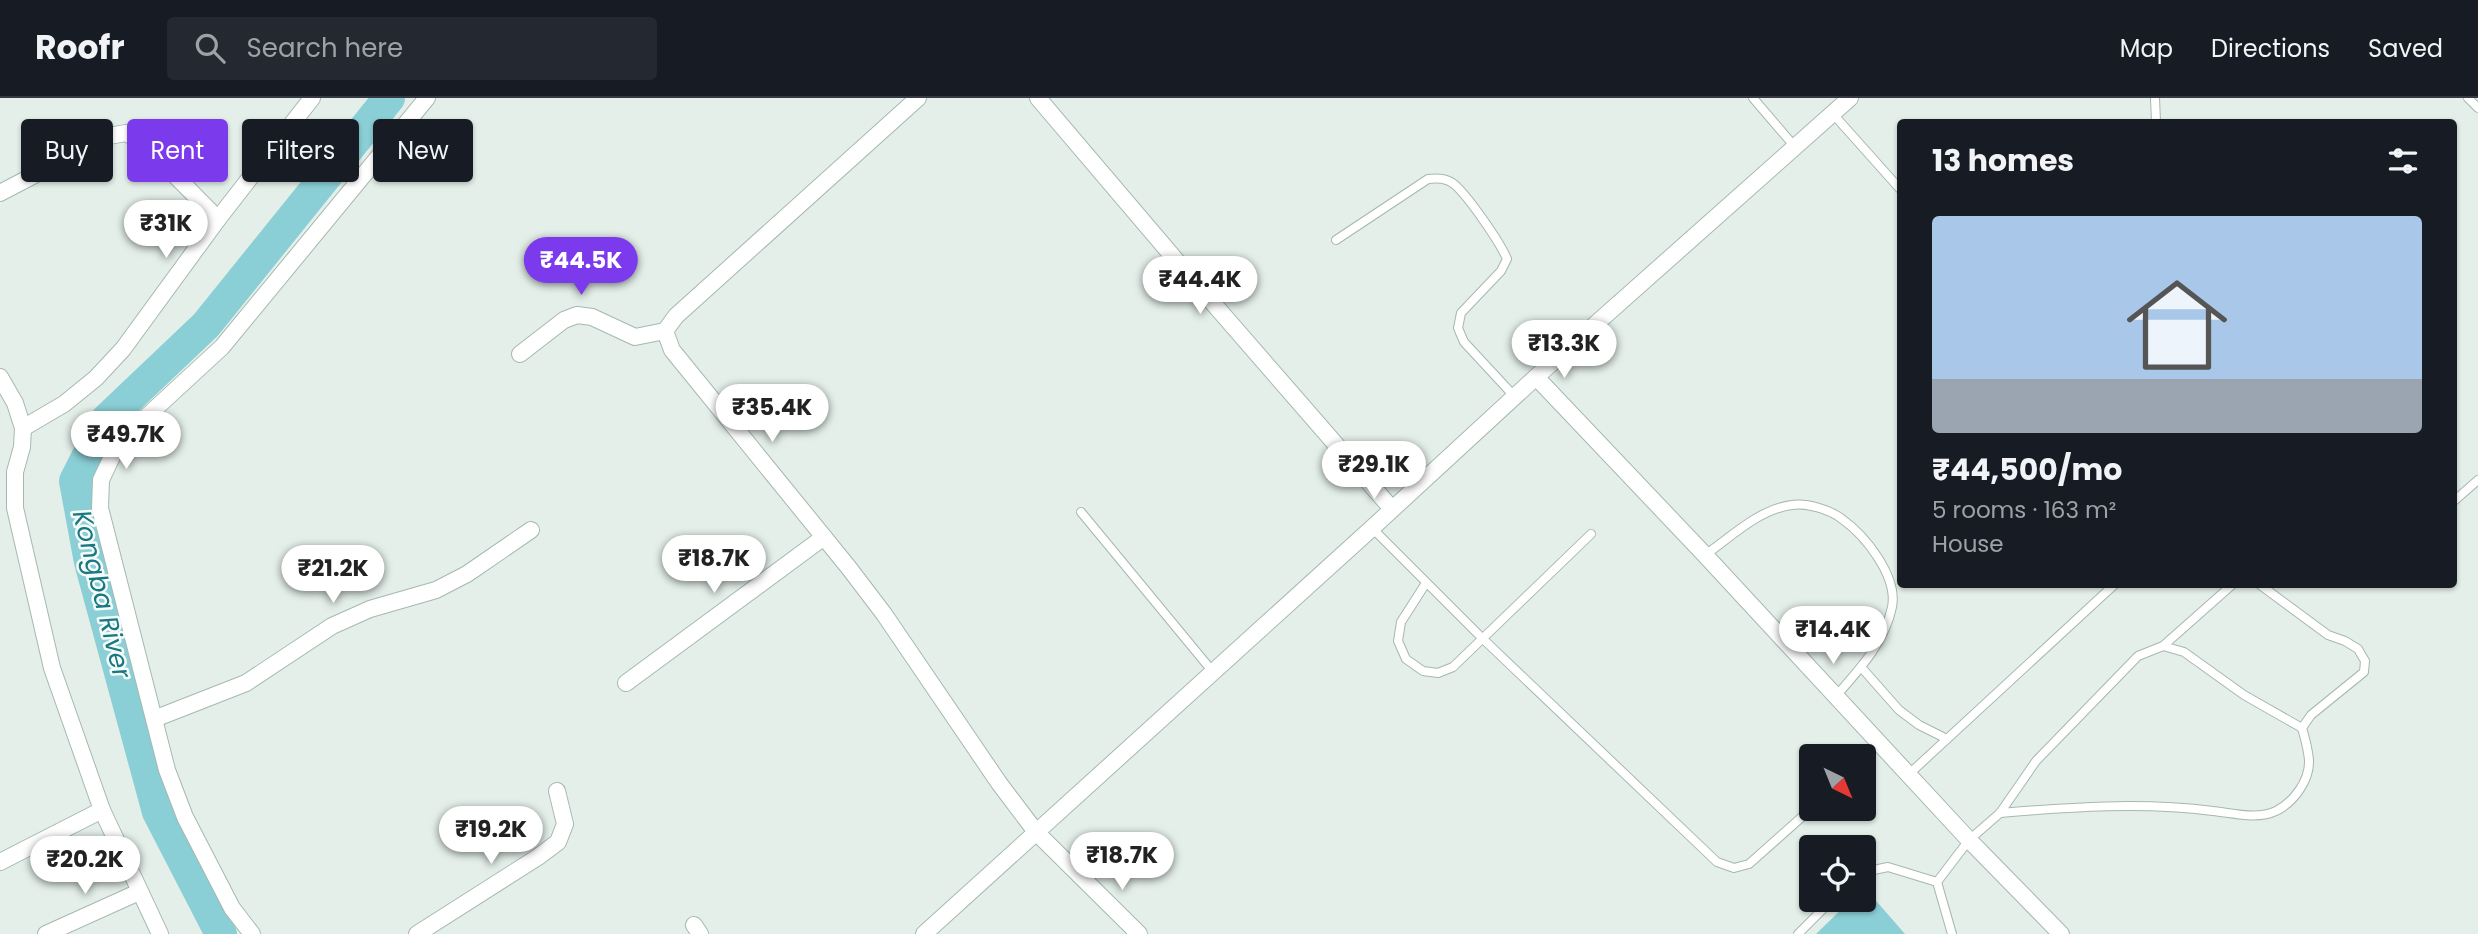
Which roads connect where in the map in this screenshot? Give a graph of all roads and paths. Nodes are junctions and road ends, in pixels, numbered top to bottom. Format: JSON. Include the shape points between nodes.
{"nodes":[{"id":1,"x":313,"y":98,"type":"edge"},
{"id":2,"x":428,"y":98,"type":"edge"},
{"id":3,"x":918,"y":98,"type":"edge"},
{"id":4,"x":1038,"y":98,"type":"edge"},
{"id":5,"x":1753,"y":98,"type":"edge"},
{"id":6,"x":1850,"y":98,"type":"edge"},
{"id":7,"x":2155,"y":98,"type":"edge"},
{"id":8,"x":2468,"y":98,"type":"edge"},
{"id":9,"x":2478,"y":108,"type":"edge"},
{"id":10,"x":1833,"y":114,"type":"junction"},
{"id":11,"x":2156,"y":119,"type":"edge"},
{"id":12,"x":1795,"y":147,"type":"junction"},
{"id":13,"x":1897,"y":186,"type":"edge"},
{"id":14,"x":0,"y":193,"type":"edge"},
{"id":15,"x":218,"y":219,"type":"junction"},
{"id":16,"x":1336,"y":240,"type":"dead end"},
{"id":17,"x":665,"y":331,"type":"junction"},
{"id":18,"x":520,"y":354,"type":"dead end"},
{"id":19,"x":0,"y":377,"type":"edge"},
{"id":20,"x":1536,"y":377,"type":"junction"},
{"id":21,"x":1515,"y":397,"type":"junction"},
{"id":22,"x":23,"y":428,"type":"junction"},
{"id":23,"x":8,"y":473,"type":"edge"},
{"id":24,"x":2478,"y":480,"type":"edge"},
{"id":25,"x":2457,"y":499,"type":"edge"},
{"id":26,"x":1392,"y":509,"type":"junction"},
{"id":27,"x":1081,"y":512,"type":"dead end"},
{"id":28,"x":1372,"y":528,"type":"junction"},
{"id":29,"x":531,"y":530,"type":"dead end"},
{"id":30,"x":1591,"y":534,"type":"dead end"},
{"id":31,"x":824,"y":537,"type":"junction"},
{"id":32,"x":1705,"y":555,"type":"junction"},
{"id":33,"x":1426,"y":583,"type":"junction"},
{"id":34,"x":2111,"y":588,"type":"edge"},
{"id":35,"x":2227,"y":588,"type":"edge"},
{"id":36,"x":2267,"y":588,"type":"edge"},
{"id":37,"x":1482,"y":638,"type":"junction"},
{"id":38,"x":2163,"y":646,"type":"junction"},
{"id":39,"x":1861,"y":667,"type":"junction"},
{"id":40,"x":1213,"y":672,"type":"junction"},
{"id":41,"x":626,"y":683,"type":"dead end"},
{"id":42,"x":1836,"y":696,"type":"junction"},
{"id":43,"x":153,"y":719,"type":"junction"},
{"id":44,"x":2302,"y":728,"type":"junction"},
{"id":45,"x":1947,"y":738,"type":"junction"},
{"id":46,"x":1908,"y":775,"type":"junction"},
{"id":47,"x":557,"y":790,"type":"dead end"},
{"id":48,"x":103,"y":810,"type":"junction"},
{"id":49,"x":2000,"y":813,"type":"junction"},
{"id":50,"x":1799,"y":820,"type":"edge"},
{"id":51,"x":1036,"y":832,"type":"junction"},
{"id":52,"x":1969,"y":841,"type":"junction"},
{"id":53,"x":0,"y":862,"type":"edge"},
{"id":54,"x":1876,"y":870,"type":"edge"},
{"id":55,"x":1937,"y":882,"type":"junction"},
{"id":56,"x":139,"y":892,"type":"junction"},
{"id":57,"x":1820,"y":912,"type":"edge"},
{"id":58,"x":47,"y":934,"type":"edge"},
{"id":59,"x":160,"y":934,"type":"edge"},
{"id":60,"x":252,"y":934,"type":"edge"},
{"id":61,"x":417,"y":934,"type":"edge"},
{"id":62,"x":924,"y":934,"type":"edge"},
{"id":63,"x":1139,"y":934,"type":"edge"},
{"id":64,"x":1798,"y":934,"type":"edge"},
{"id":65,"x":1952,"y":934,"type":"edge"},
{"id":66,"x":2061,"y":934,"type":"edge"}],
"edges":[{"from":1,"to":15,"type":"street"},
{"from":2,"to":43,"type":"street","via":[[222,347],[119,442],[101,480],[100,508]]},
{"from":3,"to":17,"type":"street","via":[[676,316]]},
{"from":4,"to":26,"type":"street"},
{"from":5,"to":12,"type":"lane"},
{"from":6,"to":10,"type":"street"},
{"from":7,"to":11,"type":"lane"},
{"from":8,"to":9,"type":"lane"},
{"from":10,"to":12,"type":"street"},
{"from":10,"to":13,"type":"lane"},
{"from":12,"to":20,"type":"street"},
{"from":14,"to":15,"type":"street","via":[[109,136],[126,133],[142,142]]},
{"from":15,"to":22,"type":"street","via":[[123,349],[96,378]]},
{"from":16,"to":21,"type":"lane","via":[[1428,179],[1441,177],[1455,185],[1501,243],[1507,259],[1461,313],[1458,328],[1464,342]]},
{"from":17,"to":18,"type":"street","via":[[635,337],[578,315],[564,320]]},
{"from":17,"to":31,"type":"street","via":[[672,350]]},
{"from":19,"to":22,"type":"street"},
{"from":20,"to":21,"type":"street"},
{"from":20,"to":32,"type":"street"},
{"from":21,"to":26,"type":"street"},
{"from":22,"to":23,"type":"street","via":[[22,447]]},
{"from":23,"to":48,"type":"street","via":[[52,668]]},
{"from":24,"to":25,"type":"lane"},
{"from":26,"to":28,"type":"street"},
{"from":27,"to":40,"type":"lane"},
{"from":28,"to":33,"type":"lane"},
{"from":28,"to":40,"type":"street"},
{"from":29,"to":43,"type":"street","via":[[436,590],[331,626],[246,683]]},
{"from":30,"to":37,"type":"lane"},
{"from":31,"to":41,"type":"street"},
{"from":31,"to":51,"type":"street","via":[[884,614]]},
{"from":32,"to":39,"type":"lane","via":[[1765,512],[1790,505],[1809,505],[1841,517],[1871,546],[1892,586],[1893,605],[1886,629]]},
{"from":32,"to":42,"type":"street"},
{"from":33,"to":37,"type":"lane"},
{"from":33,"to":37,"type":"lane","via":[[1401,622],[1398,641],[1406,659],[1423,671],[1438,673],[1452,667]]},
{"from":34,"to":45,"type":"lane"},
{"from":35,"to":38,"type":"lane"},
{"from":36,"to":44,"type":"lane","via":[[2328,635],[2358,649],[2365,661],[2364,672],[2311,715]]},
{"from":37,"to":50,"type":"lane","via":[[1717,862],[1734,868],[1749,864]]},
{"from":38,"to":44,"type":"lane","via":[[2184,652],[2256,703]]},
{"from":38,"to":49,"type":"lane","via":[[2138,656],[2036,761]]},
{"from":39,"to":42,"type":"lane"},
{"from":39,"to":45,"type":"lane","via":[[1899,710]]},
{"from":40,"to":51,"type":"street"},
{"from":42,"to":46,"type":"street"},
{"from":43,"to":60,"type":"street","via":[[185,817],[232,908]]},
{"from":44,"to":49,"type":"lane","via":[[2309,762],[2300,790],[2274,812],[2252,815],[2135,805]]},
{"from":45,"to":46,"type":"lane"},
{"from":46,"to":52,"type":"street"},
{"from":47,"to":61,"type":"street","via":[[565,824],[558,842]]},
{"from":48,"to":53,"type":"street"},
{"from":48,"to":56,"type":"street"},
{"from":49,"to":52,"type":"lane"},
{"from":51,"to":62,"type":"street"},
{"from":51,"to":63,"type":"street"},
{"from":52,"to":55,"type":"lane"},
{"from":52,"to":66,"type":"street"},
{"from":54,"to":55,"type":"lane","via":[[1888,867]]},
{"from":55,"to":65,"type":"lane"},
{"from":56,"to":58,"type":"street"},
{"from":56,"to":59,"type":"street"},
{"from":57,"to":64,"type":"lane"}]}
